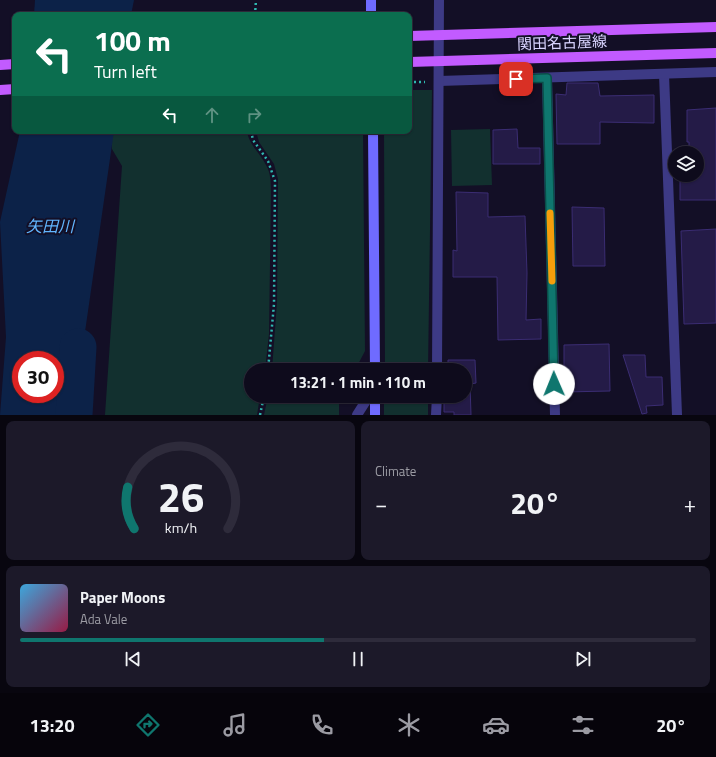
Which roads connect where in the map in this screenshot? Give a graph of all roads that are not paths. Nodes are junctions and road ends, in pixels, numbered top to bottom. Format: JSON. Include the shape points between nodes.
{"nodes":[{"id":1,"x":371,"y":0,"type":"edge"},
{"id":2,"x":439,"y":0,"type":"edge"},
{"id":3,"x":371,"y":12,"type":"edge"},
{"id":4,"x":716,"y":27,"type":"edge"},
{"id":5,"x":412,"y":36,"type":"edge"},
{"id":6,"x":716,"y":53,"type":"edge"},
{"id":7,"x":412,"y":62,"type":"edge"},
{"id":8,"x":12,"y":64,"type":"edge"},
{"id":9,"x":0,"y":65,"type":"edge"},
{"id":10,"x":716,"y":72,"type":"edge"},
{"id":11,"x":664,"y":74,"type":"junction"},
{"id":12,"x":547,"y":78,"type":"junction"},
{"id":13,"x":439,"y":81,"type":"junction"},
{"id":14,"x":12,"y":89,"type":"edge"},
{"id":15,"x":0,"y":90,"type":"edge"},
{"id":16,"x":373,"y":134,"type":"edge"},
{"id":17,"x":375,"y":363,"type":"edge"},
{"id":18,"x":437,"y":363,"type":"edge"},
{"id":19,"x":364,"y":403,"type":"edge"},
{"id":20,"x":375,"y":403,"type":"edge"},
{"id":21,"x":437,"y":403,"type":"edge"},
{"id":22,"x":357,"y":415,"type":"edge"},
{"id":23,"x":375,"y":415,"type":"edge"},
{"id":24,"x":436,"y":415,"type":"edge"},
{"id":25,"x":555,"y":415,"type":"edge"},
{"id":26,"x":677,"y":415,"type":"edge"}],
"edges":[{"from":1,"to":3,"type":"street"},
{"from":2,"to":13,"type":"street"},
{"from":4,"to":5,"type":"main road","name":"関田名古屋線","bridge":true},
{"from":6,"to":7,"type":"main road","name":"関田名古屋線","bridge":true},
{"from":8,"to":9,"type":"main road"},
{"from":10,"to":11,"type":"street"},
{"from":11,"to":12,"type":"street"},
{"from":11,"to":26,"type":"street"},
{"from":12,"to":13,"type":"street"},
{"from":12,"to":25,"type":"street"},
{"from":13,"to":18,"type":"street"},
{"from":14,"to":15,"type":"main road"},
{"from":16,"to":17,"type":"street"},
{"from":19,"to":22,"type":"street"},
{"from":20,"to":23,"type":"street"},
{"from":21,"to":24,"type":"street"}]}
